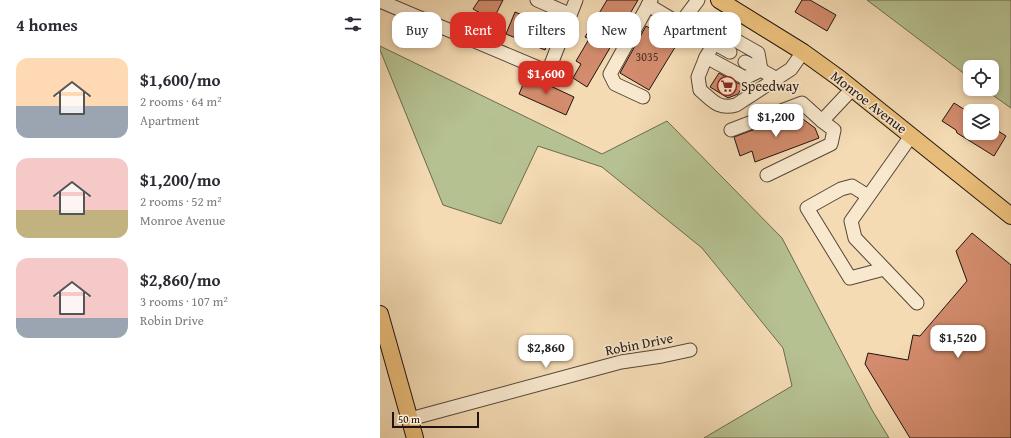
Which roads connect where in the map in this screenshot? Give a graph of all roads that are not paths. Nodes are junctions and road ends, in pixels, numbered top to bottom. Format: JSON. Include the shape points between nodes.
{"nodes":[{"id":1,"x":537,"y":0,"type":"edge"},
{"id":2,"x":576,"y":0,"type":"edge"},
{"id":3,"x":698,"y":0,"type":"edge"},
{"id":4,"x":719,"y":0,"type":"edge"},
{"id":5,"x":380,"y":1,"type":"edge"},
{"id":6,"x":649,"y":3,"type":"edge"},
{"id":7,"x":734,"y":10,"type":"joint"},
{"id":8,"x":564,"y":12,"type":"edge"},
{"id":9,"x":570,"y":12,"type":"edge"},
{"id":10,"x":741,"y":43,"type":"edge"},
{"id":11,"x":557,"y":48,"type":"edge"},
{"id":12,"x":711,"y":48,"type":"edge"},
{"id":13,"x":723,"y":48,"type":"edge"},
{"id":14,"x":730,"y":52,"type":"dead end"},
{"id":15,"x":803,"y":52,"type":"junction"},
{"id":16,"x":706,"y":57,"type":"junction"},
{"id":17,"x":745,"y":62,"type":"dead end"},
{"id":18,"x":761,"y":70,"type":"junction"},
{"id":19,"x":775,"y":78,"type":"junction"},
{"id":20,"x":852,"y":89,"type":"junction"},
{"id":21,"x":643,"y":97,"type":"dead end"},
{"id":22,"x":822,"y":120,"type":"junction"},
{"id":23,"x":731,"y":130,"type":"dead end"},
{"id":24,"x":911,"y":136,"type":"junction"},
{"id":25,"x":767,"y":175,"type":"dead end"},
{"id":26,"x":868,"y":196,"type":"junction"},
{"id":27,"x":1011,"y":216,"type":"edge"},
{"id":28,"x":884,"y":269,"type":"junction"},
{"id":29,"x":917,"y":303,"type":"dead end"},
{"id":30,"x":380,"y":314,"type":"edge"},
{"id":31,"x":690,"y":350,"type":"dead end"},
{"id":32,"x":410,"y":419,"type":"junction"},
{"id":33,"x":415,"y":438,"type":"edge"}],
"edges":[{"from":1,"to":8,"type":"street"},
{"from":2,"to":9,"type":"street"},
{"from":3,"to":6,"type":"street","via":[[680,24]]},
{"from":4,"to":7,"type":"main road","name":"Monroe Avenue"},
{"from":5,"to":11,"type":"street","via":[[548,72]]},
{"from":6,"to":21,"type":"street","via":[[610,74],[615,84]]},
{"from":7,"to":15,"type":"main road","name":"Monroe Avenue"},
{"from":10,"to":18,"type":"street","via":[[758,52]]},
{"from":12,"to":16,"type":"street"},
{"from":13,"to":14,"type":"street"},
{"from":15,"to":19,"type":"street","via":[[791,69]]},
{"from":15,"to":20,"type":"main road","name":"Monroe Avenue"},
{"from":16,"to":18,"type":"street","via":[[745,78]]},
{"from":16,"to":19,"type":"street","via":[[698,77],[700,90],[721,107],[736,105]]},
{"from":17,"to":18,"type":"street"},
{"from":18,"to":19,"type":"street"},
{"from":20,"to":22,"type":"street"},
{"from":20,"to":24,"type":"main road","name":"Monroe Avenue"},
{"from":22,"to":23,"type":"street","via":[[802,103]]},
{"from":22,"to":25,"type":"street","via":[[834,130],[830,144]]},
{"from":24,"to":26,"type":"street"},
{"from":24,"to":27,"type":"main road","name":"Monroe Avenue"},
{"from":26,"to":28,"type":"street","via":[[851,221],[854,238]]},
{"from":26,"to":28,"type":"street","via":[[852,186],[841,189],[807,208],[850,278]]},
{"from":28,"to":29,"type":"street"},
{"from":30,"to":32,"type":"main road"},
{"from":31,"to":32,"type":"street","name":"Robin Drive","via":[[621,362]]},
{"from":32,"to":33,"type":"main road"}]}
